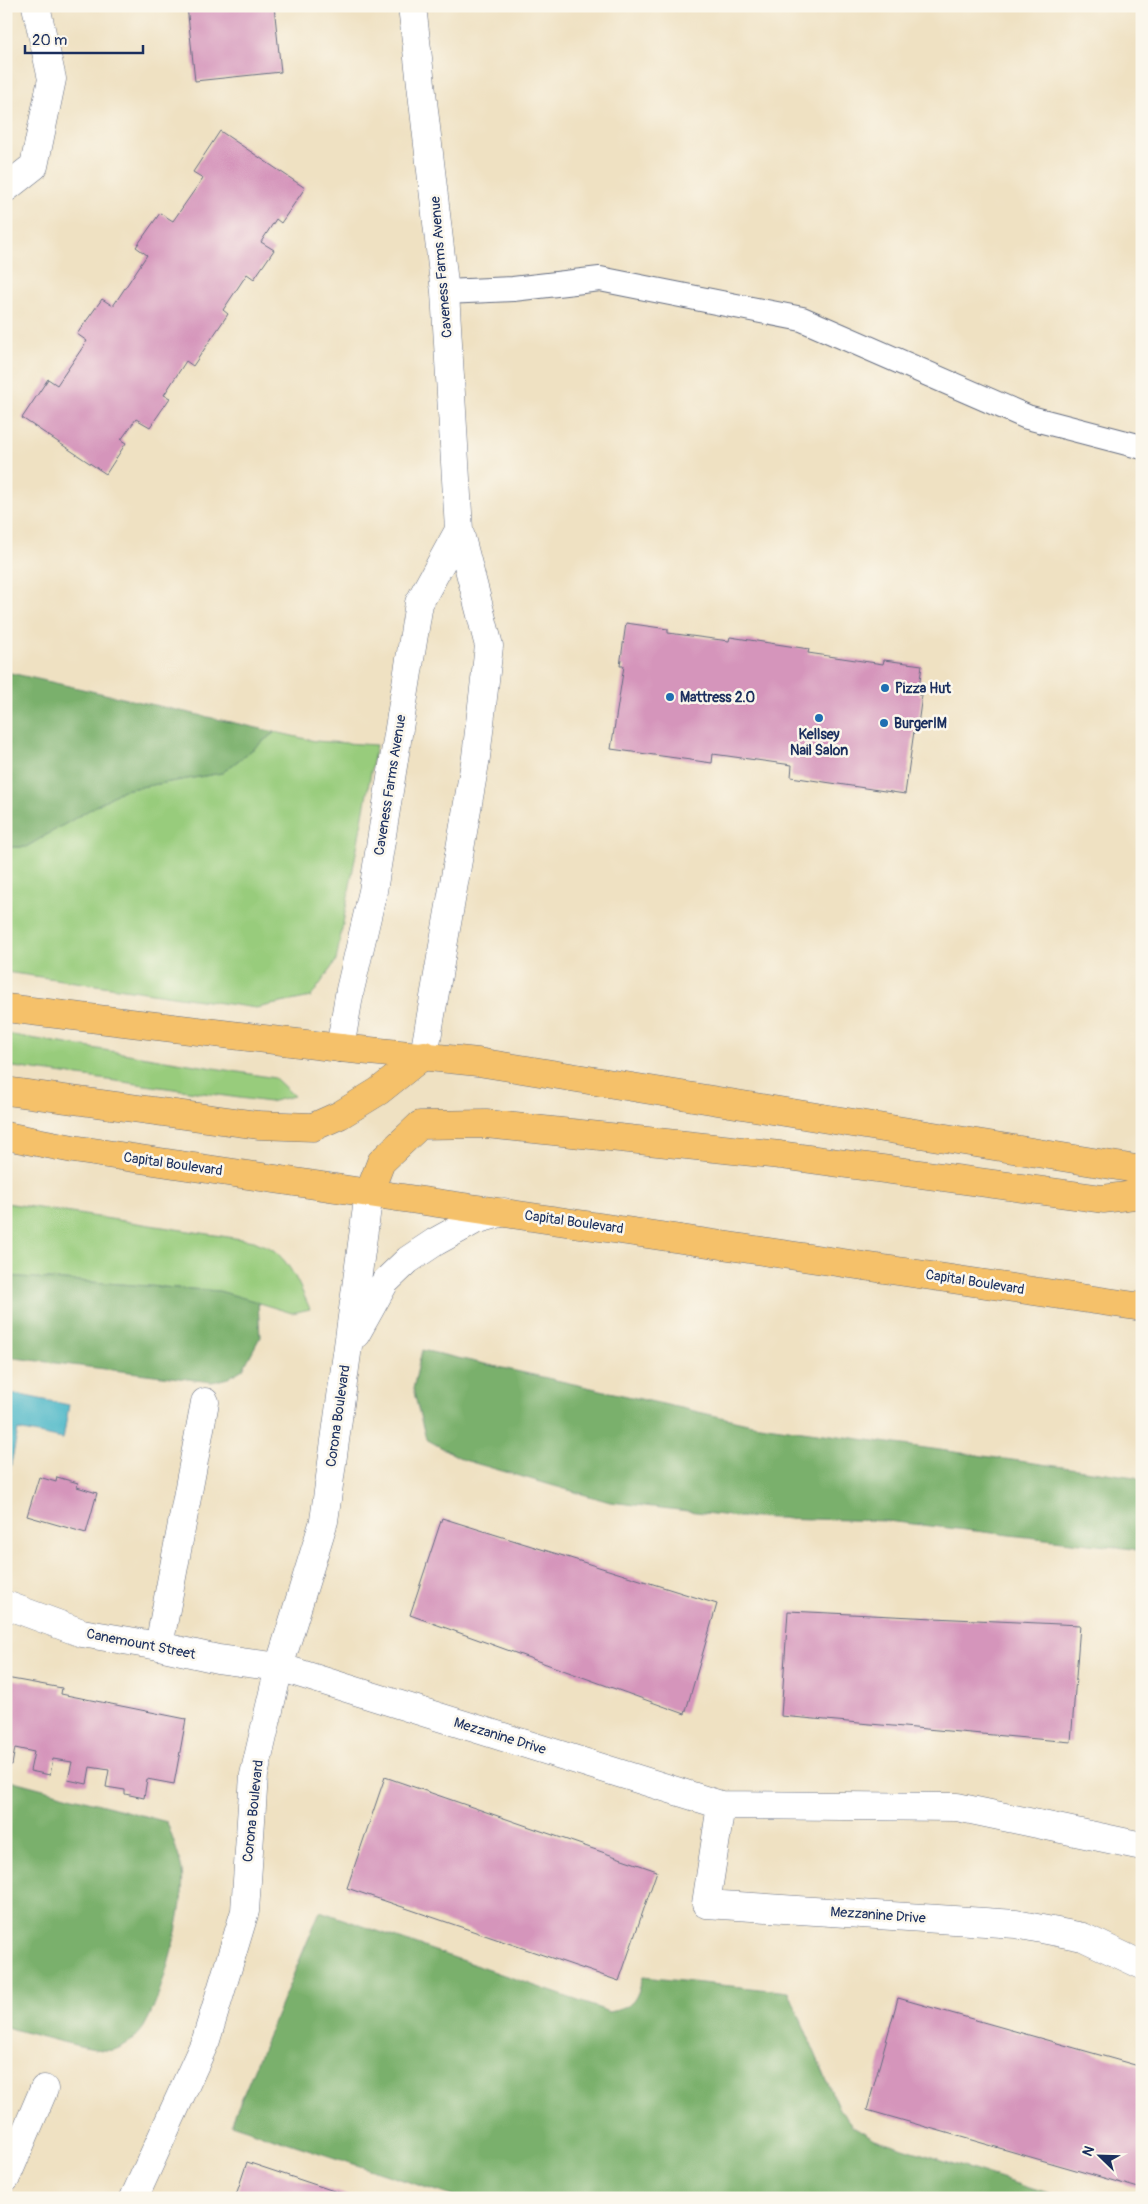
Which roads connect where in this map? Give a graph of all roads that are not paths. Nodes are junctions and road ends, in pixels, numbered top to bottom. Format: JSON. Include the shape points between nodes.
{"nodes":[{"id":1,"x":36,"y":6,"type":"edge"},
{"id":2,"x":412,"y":6,"type":"edge"},
{"id":3,"x":6,"y":188,"type":"edge"},
{"id":4,"x":445,"y":292,"type":"junction"},
{"id":5,"x":1142,"y":447,"type":"edge"},
{"id":6,"x":459,"y":530,"type":"junction"},
{"id":7,"x":6,"y":1008,"type":"edge"},
{"id":8,"x":340,"y":1048,"type":"junction"},
{"id":9,"x":424,"y":1055,"type":"junction"},
{"id":10,"x":6,"y":1091,"type":"edge"},
{"id":11,"x":6,"y":1136,"type":"edge"},
{"id":12,"x":1142,"y":1170,"type":"edge"},
{"id":13,"x":369,"y":1192,"type":"junction"},
{"id":14,"x":1142,"y":1194,"type":"edge"},
{"id":15,"x":504,"y":1212,"type":"junction"},
{"id":16,"x":1142,"y":1307,"type":"edge"},
{"id":17,"x":346,"y":1353,"type":"junction"},
{"id":18,"x":205,"y":1402,"type":"dead end"},
{"id":19,"x":6,"y":1606,"type":"edge"},
{"id":20,"x":159,"y":1646,"type":"junction"},
{"id":21,"x":279,"y":1667,"type":"junction"},
{"id":22,"x":721,"y":1806,"type":"junction"},
{"id":23,"x":1142,"y":1846,"type":"edge"},
{"id":24,"x":1142,"y":1965,"type":"edge"},
{"id":25,"x":44,"y":2089,"type":"dead end"},
{"id":26,"x":6,"y":2178,"type":"edge"},
{"id":27,"x":134,"y":2198,"type":"edge"}],
"edges":[{"from":1,"to":3,"type":"street","via":[[52,79],[34,166]]},
{"from":2,"to":4,"type":"street","name":"Caveness Farms Avenue"},
{"from":4,"to":5,"type":"lane","via":[[513,290],[600,279],[802,319],[1027,417]]},
{"from":4,"to":6,"type":"street","name":"Caveness Farms Avenue"},
{"from":6,"to":8,"type":"street","name":"Caveness Farms Avenue","via":[[419,603],[373,891]]},
{"from":6,"to":9,"type":"street","name":"Caveness Farms Avenue","via":[[489,646],[476,757]]},
{"from":7,"to":8,"type":"highway"},
{"from":8,"to":9,"type":"highway"},
{"from":9,"to":10,"type":"highway","via":[[378,1091],[340,1115],[312,1127],[258,1124]]},
{"from":9,"to":12,"type":"highway"},
{"from":11,"to":13,"type":"highway","name":"Capital Boulevard","via":[[73,1149]]},
{"from":13,"to":14,"type":"highway","via":[[381,1162],[420,1125],[486,1124],[780,1154],[1103,1199]]},
{"from":13,"to":15,"type":"highway","name":"Capital Boulevard"},
{"from":13,"to":17,"type":"street","name":"Corona Boulevard"},
{"from":15,"to":16,"type":"highway","name":"Capital Boulevard"},
{"from":15,"to":17,"type":"street","name":"Corona Boulevard","via":[[475,1220],[458,1229],[395,1271],[378,1293]]},
{"from":17,"to":21,"type":"street","name":"Corona Boulevard","via":[[324,1521]]},
{"from":18,"to":20,"type":"street"},
{"from":19,"to":20,"type":"street","name":"Canemount Street","via":[[82,1633]]},
{"from":20,"to":21,"type":"street","name":"Canemount Street","via":[[218,1659]]},
{"from":21,"to":22,"type":"street","name":"Mezzanine Drive"},
{"from":21,"to":27,"type":"street","name":"Corona Boulevard","via":[[254,1775],[245,1911],[206,2040]]},
{"from":22,"to":23,"type":"street","name":"Mezzanine Drive","via":[[958,1807]]},
{"from":22,"to":24,"type":"street","name":"Mezzanine Drive","via":[[706,1904],[1016,1924],[1083,1937]]},
{"from":25,"to":26,"type":"street"}]}
